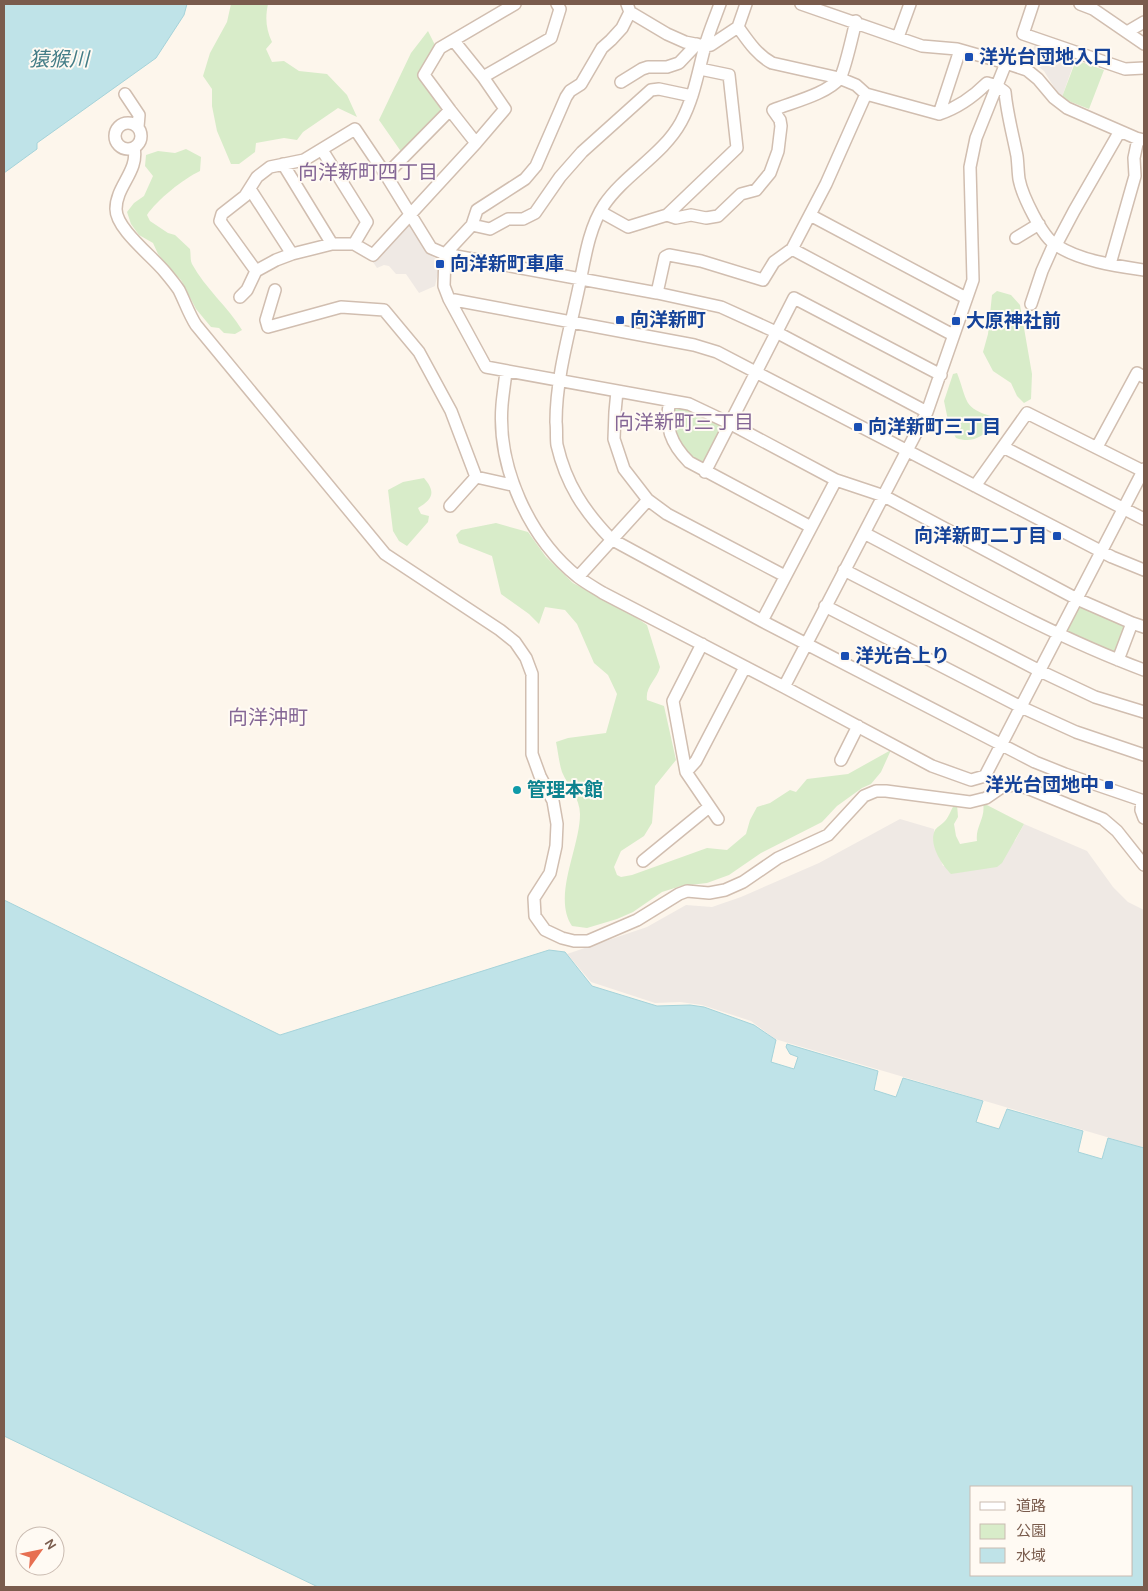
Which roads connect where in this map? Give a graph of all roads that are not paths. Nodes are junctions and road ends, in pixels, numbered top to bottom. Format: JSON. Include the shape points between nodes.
{"nodes":[{"id":1,"x":515,"y":4,"type":"edge"},
{"id":2,"x":557,"y":4,"type":"edge"},
{"id":3,"x":720,"y":4,"type":"edge"},
{"id":4,"x":746,"y":4,"type":"edge"},
{"id":5,"x":801,"y":4,"type":"edge"},
{"id":6,"x":910,"y":4,"type":"edge"},
{"id":7,"x":1033,"y":4,"type":"edge"},
{"id":8,"x":1080,"y":4,"type":"edge"},
{"id":9,"x":629,"y":8,"type":"edge"},
{"id":10,"x":856,"y":22,"type":"junction"},
{"id":11,"x":1144,"y":22,"type":"edge"},
{"id":12,"x":738,"y":27,"type":"junction"},
{"id":13,"x":1127,"y":32,"type":"junction"},
{"id":14,"x":898,"y":37,"type":"junction"},
{"id":15,"x":454,"y":41,"type":"junction"},
{"id":16,"x":1144,"y":44,"type":"edge"},
{"id":17,"x":701,"y":45,"type":"junction"},
{"id":18,"x":960,"y":50,"type":"junction"},
{"id":19,"x":1006,"y":63,"type":"junction"},
{"id":20,"x":1144,"y":68,"type":"edge"},
{"id":21,"x":700,"y":70,"type":"junction"},
{"id":22,"x":483,"y":77,"type":"junction"},
{"id":23,"x":839,"y":78,"type":"junction"},
{"id":24,"x":621,"y":82,"type":"dead end"},
{"id":25,"x":997,"y":86,"type":"junction"},
{"id":26,"x":125,"y":94,"type":"dead end"},
{"id":27,"x":866,"y":94,"type":"junction"},
{"id":28,"x":692,"y":96,"type":"junction"},
{"id":29,"x":450,"y":110,"type":"junction"},
{"id":30,"x":939,"y":114,"type":"junction"},
{"id":31,"x":138,"y":127,"type":"junction"},
{"id":32,"x":1120,"y":132,"type":"junction"},
{"id":33,"x":1141,"y":139,"type":"edge"},
{"id":34,"x":476,"y":143,"type":"junction"},
{"id":35,"x":134,"y":148,"type":"junction"},
{"id":36,"x":322,"y":150,"type":"junction"},
{"id":37,"x":283,"y":164,"type":"junction"},
{"id":38,"x":386,"y":175,"type":"junction"},
{"id":39,"x":250,"y":189,"type":"junction"},
{"id":40,"x":601,"y":212,"type":"junction"},
{"id":41,"x":410,"y":215,"type":"junction"},
{"id":42,"x":667,"y":215,"type":"junction"},
{"id":43,"x":810,"y":215,"type":"junction"},
{"id":44,"x":1039,"y":224,"type":"junction"},
{"id":45,"x":472,"y":225,"type":"junction"},
{"id":46,"x":1016,"y":238,"type":"dead end"},
{"id":47,"x":332,"y":244,"type":"junction"},
{"id":48,"x":354,"y":244,"type":"junction"},
{"id":49,"x":1055,"y":245,"type":"junction"},
{"id":50,"x":792,"y":249,"type":"junction"},
{"id":51,"x":292,"y":254,"type":"junction"},
{"id":52,"x":445,"y":254,"type":"junction"},
{"id":53,"x":1110,"y":264,"type":"junction"},
{"id":54,"x":1144,"y":270,"type":"edge"},
{"id":55,"x":256,"y":272,"type":"junction"},
{"id":56,"x":581,"y":279,"type":"junction"},
{"id":57,"x":275,"y":290,"type":"dead end"},
{"id":58,"x":657,"y":293,"type":"junction"},
{"id":59,"x":240,"y":297,"type":"dead end"},
{"id":60,"x":966,"y":298,"type":"junction"},
{"id":61,"x":449,"y":299,"type":"junction"},
{"id":62,"x":1031,"y":304,"type":"dead end"},
{"id":63,"x":571,"y":321,"type":"junction"},
{"id":64,"x":776,"y":332,"type":"junction"},
{"id":65,"x":953,"y":335,"type":"junction"},
{"id":66,"x":506,"y":370,"type":"junction"},
{"id":67,"x":756,"y":371,"type":"junction"},
{"id":68,"x":941,"y":375,"type":"junction"},
{"id":69,"x":1144,"y":377,"type":"edge"},
{"id":70,"x":560,"y":380,"type":"junction"},
{"id":71,"x":617,"y":391,"type":"junction"},
{"id":72,"x":670,"y":401,"type":"junction"},
{"id":73,"x":927,"y":412,"type":"junction"},
{"id":74,"x":729,"y":423,"type":"junction"},
{"id":75,"x":1003,"y":447,"type":"junction"},
{"id":76,"x":1097,"y":447,"type":"junction"},
{"id":77,"x":907,"y":450,"type":"junction"},
{"id":78,"x":1144,"y":470,"type":"edge"},
{"id":79,"x":705,"y":472,"type":"junction"},
{"id":80,"x":476,"y":477,"type":"junction"},
{"id":81,"x":836,"y":480,"type":"junction"},
{"id":82,"x":512,"y":485,"type":"junction"},
{"id":83,"x":975,"y":486,"type":"junction"},
{"id":84,"x":884,"y":496,"type":"junction"},
{"id":85,"x":648,"y":500,"type":"junction"},
{"id":86,"x":450,"y":506,"type":"dead end"},
{"id":87,"x":1124,"y":508,"type":"junction"},
{"id":88,"x":1144,"y":519,"type":"edge"},
{"id":89,"x":811,"y":527,"type":"junction"},
{"id":90,"x":864,"y":533,"type":"junction"},
{"id":91,"x":611,"y":539,"type":"junction"},
{"id":92,"x":1101,"y":550,"type":"junction"},
{"id":93,"x":844,"y":570,"type":"junction"},
{"id":94,"x":1144,"y":570,"type":"edge"},
{"id":95,"x":578,"y":576,"type":"junction"},
{"id":96,"x":785,"y":576,"type":"junction"},
{"id":97,"x":1077,"y":599,"type":"junction"},
{"id":98,"x":825,"y":606,"type":"junction"},
{"id":99,"x":762,"y":621,"type":"junction"},
{"id":100,"x":1132,"y":623,"type":"junction"},
{"id":101,"x":1144,"y":627,"type":"edge"},
{"id":102,"x":1059,"y":634,"type":"junction"},
{"id":103,"x":806,"y":643,"type":"junction"},
{"id":104,"x":702,"y":644,"type":"junction"},
{"id":105,"x":1118,"y":660,"type":"junction"},
{"id":106,"x":745,"y":667,"type":"junction"},
{"id":107,"x":1144,"y":670,"type":"edge"},
{"id":108,"x":1040,"y":671,"type":"junction"},
{"id":109,"x":784,"y":687,"type":"junction"},
{"id":110,"x":1021,"y":707,"type":"junction"},
{"id":111,"x":1144,"y":712,"type":"edge"},
{"id":112,"x":858,"y":726,"type":"junction"},
{"id":113,"x":1001,"y":744,"type":"junction"},
{"id":114,"x":1144,"y":756,"type":"edge"},
{"id":115,"x":840,"y":760,"type":"dead end"},
{"id":116,"x":686,"y":772,"type":"junction"},
{"id":117,"x":1143,"y":801,"type":"edge"},
{"id":118,"x":709,"y":807,"type":"junction"},
{"id":119,"x":1144,"y":818,"type":"edge"},
{"id":120,"x":718,"y":819,"type":"dead end"},
{"id":121,"x":643,"y":861,"type":"dead end"},
{"id":122,"x":1144,"y":865,"type":"edge"}],
"edges":[{"from":1,"to":15,"type":"street"},
{"from":2,"to":22,"type":"street","via":[[560,9],[551,38]]},
{"from":3,"to":17,"type":"street"},
{"from":4,"to":12,"type":"street"},
{"from":5,"to":10,"type":"street"},
{"from":6,"to":14,"type":"street"},
{"from":7,"to":20,"type":"street","via":[[1023,34],[1125,70]]},
{"from":8,"to":13,"type":"street"},
{"from":9,"to":17,"type":"street","via":[[667,34]]},
{"from":9,"to":45,"type":"street","via":[[622,28],[602,48],[581,84],[566,97],[536,166],[525,179],[477,210]]},
{"from":10,"to":14,"type":"street"},
{"from":10,"to":23,"type":"street"},
{"from":11,"to":13,"type":"street"},
{"from":12,"to":17,"type":"street","via":[[711,45]]},
{"from":12,"to":23,"type":"street","via":[[758,53],[772,63]]},
{"from":13,"to":16,"type":"street"},
{"from":14,"to":18,"type":"street","via":[[922,46]]},
{"from":15,"to":22,"type":"street"},
{"from":15,"to":29,"type":"street","via":[[440,48],[424,76]]},
{"from":17,"to":21,"type":"street"},
{"from":17,"to":24,"type":"street","via":[[673,66],[648,67]]},
{"from":18,"to":19,"type":"street"},
{"from":18,"to":30,"type":"street"},
{"from":19,"to":25,"type":"street"},
{"from":19,"to":32,"type":"street","via":[[1027,70],[1067,108]]},
{"from":21,"to":28,"type":"street"},
{"from":21,"to":42,"type":"street","via":[[729,75],[737,148]]},
{"from":22,"to":34,"type":"street","via":[[505,109]]},
{"from":23,"to":27,"type":"street","via":[[856,85]]},
{"from":23,"to":42,"type":"street","via":[[818,93],[773,110],[781,126],[778,151],[770,173],[756,190],[741,194],[718,216],[676,218]]},
{"from":25,"to":30,"type":"street","via":[[987,84],[965,101]]},
{"from":25,"to":44,"type":"street","via":[[1006,92],[1020,180]]},
{"from":25,"to":60,"type":"street","via":[[976,138],[970,167],[973,280]]},
{"from":26,"to":31,"type":"street","via":[[139,115]]},
{"from":27,"to":30,"type":"street"},
{"from":27,"to":43,"type":"street"},
{"from":28,"to":40,"type":"street","via":[[681,123],[669,139],[619,186]]},
{"from":28,"to":45,"type":"street","via":[[651,90],[582,152],[535,213],[490,229]]},
{"from":29,"to":34,"type":"street"},
{"from":29,"to":38,"type":"street"},
{"from":31,"to":35,"type":"street","via":[[141,136]]},
{"from":31,"to":35,"type":"street","via":[[130,122],[121,124],[116,130],[115,140],[120,147]]},
{"from":32,"to":33,"type":"street"},
{"from":32,"to":49,"type":"street"},
{"from":33,"to":53,"type":"street","via":[[1134,158],[1135,176]]},
{"from":34,"to":41,"type":"street"},
{"from":35,"to":122,"type":"street","via":[[134,164],[118,195],[116,211],[120,223],[178,290],[196,325],[385,554],[500,630],[515,642],[526,658],[533,687],[532,754],[553,801],[556,824],[556,846],[550,873],[534,898],[535,916],[545,930],[562,938],[588,941],[637,920],[687,891],[709,893],[725,890],[778,858],[828,835],[858,800],[876,791],[970,802],[986,798],[1002,787],[1026,788],[1103,819]]},
{"from":36,"to":37,"type":"street","via":[[304,160]]},
{"from":36,"to":38,"type":"street","via":[[355,129]]},
{"from":36,"to":48,"type":"street","via":[[367,222]]},
{"from":37,"to":39,"type":"street","via":[[257,177]]},
{"from":37,"to":47,"type":"street"},
{"from":38,"to":41,"type":"street"},
{"from":39,"to":51,"type":"street"},
{"from":39,"to":55,"type":"street","via":[[222,214],[220,221]]},
{"from":40,"to":42,"type":"street","via":[[628,227]]},
{"from":40,"to":56,"type":"street","via":[[589,240]]},
{"from":41,"to":48,"type":"street","via":[[373,255]]},
{"from":41,"to":52,"type":"street","via":[[431,248]]},
{"from":43,"to":50,"type":"street"},
{"from":43,"to":60,"type":"street"},
{"from":44,"to":46,"type":"street"},
{"from":44,"to":49,"type":"street"},
{"from":45,"to":52,"type":"street"},
{"from":47,"to":48,"type":"street"},
{"from":47,"to":51,"type":"street"},
{"from":49,"to":53,"type":"street"},
{"from":49,"to":62,"type":"street"},
{"from":50,"to":58,"type":"street","via":[[774,262],[763,280],[669,255],[665,258]]},
{"from":50,"to":65,"type":"street"},
{"from":51,"to":55,"type":"street"},
{"from":52,"to":56,"type":"street"},
{"from":52,"to":61,"type":"street","via":[[444,286]]},
{"from":53,"to":54,"type":"street"},
{"from":55,"to":59,"type":"street"},
{"from":56,"to":58,"type":"street"},
{"from":56,"to":63,"type":"street"},
{"from":57,"to":80,"type":"street","via":[[266,320],[268,327],[342,306],[384,310],[419,352],[451,411]]},
{"from":58,"to":64,"type":"street","via":[[721,307]]},
{"from":60,"to":65,"type":"street"},
{"from":61,"to":63,"type":"street"},
{"from":61,"to":66,"type":"street","via":[[486,366]]},
{"from":63,"to":67,"type":"street","via":[[717,352]]},
{"from":63,"to":70,"type":"street"},
{"from":64,"to":67,"type":"street"},
{"from":64,"to":68,"type":"street","via":[[794,298]]},
{"from":64,"to":73,"type":"street"},
{"from":65,"to":68,"type":"street"},
{"from":66,"to":70,"type":"street"},
{"from":66,"to":82,"type":"street","via":[[503,440]]},
{"from":67,"to":74,"type":"street"},
{"from":67,"to":77,"type":"street"},
{"from":68,"to":73,"type":"street"},
{"from":69,"to":76,"type":"street","via":[[1137,372]]},
{"from":70,"to":71,"type":"street"},
{"from":70,"to":91,"type":"street","via":[[557,443],[564,471],[578,499]]},
{"from":71,"to":72,"type":"street"},
{"from":71,"to":85,"type":"street","via":[[614,439],[624,469]]},
{"from":72,"to":74,"type":"street","via":[[689,404]]},
{"from":72,"to":79,"type":"street","via":[[667,422],[672,440],[689,462]]},
{"from":73,"to":77,"type":"street"},
{"from":74,"to":79,"type":"street"},
{"from":74,"to":81,"type":"street"},
{"from":75,"to":76,"type":"street","via":[[1027,413]]},
{"from":75,"to":83,"type":"street"},
{"from":75,"to":87,"type":"street"},
{"from":76,"to":78,"type":"street"},
{"from":77,"to":83,"type":"street"},
{"from":77,"to":84,"type":"street"},
{"from":78,"to":87,"type":"street"},
{"from":79,"to":89,"type":"street"},
{"from":80,"to":82,"type":"street"},
{"from":80,"to":86,"type":"street"},
{"from":81,"to":84,"type":"street"},
{"from":81,"to":89,"type":"street"},
{"from":82,"to":95,"type":"street","via":[[531,522],[552,552]]},
{"from":83,"to":92,"type":"street"},
{"from":84,"to":90,"type":"street"},
{"from":84,"to":97,"type":"street"},
{"from":85,"to":91,"type":"street"},
{"from":85,"to":96,"type":"street","via":[[667,514]]},
{"from":87,"to":88,"type":"street"},
{"from":87,"to":92,"type":"street"},
{"from":89,"to":96,"type":"street"},
{"from":90,"to":93,"type":"street"},
{"from":90,"to":102,"type":"street"},
{"from":91,"to":95,"type":"street"},
{"from":91,"to":99,"type":"street"},
{"from":92,"to":94,"type":"street"},
{"from":92,"to":97,"type":"street"},
{"from":93,"to":98,"type":"street"},
{"from":93,"to":108,"type":"street"},
{"from":95,"to":104,"type":"street","via":[[603,593]]},
{"from":96,"to":99,"type":"street"},
{"from":97,"to":100,"type":"street"},
{"from":97,"to":102,"type":"street"},
{"from":98,"to":103,"type":"street"},
{"from":98,"to":110,"type":"street"},
{"from":99,"to":103,"type":"street"},
{"from":100,"to":101,"type":"street"},
{"from":100,"to":105,"type":"street"},
{"from":102,"to":105,"type":"street"},
{"from":102,"to":108,"type":"street"},
{"from":103,"to":109,"type":"street"},
{"from":103,"to":113,"type":"street"},
{"from":104,"to":106,"type":"street"},
{"from":104,"to":116,"type":"street","via":[[673,701]]},
{"from":105,"to":107,"type":"street"},
{"from":106,"to":109,"type":"street"},
{"from":106,"to":116,"type":"street","via":[[699,756]]},
{"from":108,"to":110,"type":"street"},
{"from":108,"to":111,"type":"street","via":[[1095,696]]},
{"from":109,"to":112,"type":"street"},
{"from":110,"to":113,"type":"street"},
{"from":110,"to":114,"type":"street","via":[[1076,732]]},
{"from":112,"to":113,"type":"street","via":[[932,766],[972,780],[985,776]]},
{"from":112,"to":115,"type":"street"},
{"from":113,"to":117,"type":"street","via":[[1065,774]]},
{"from":116,"to":118,"type":"street"},
{"from":117,"to":119,"type":"street","via":[[1141,810]]},
{"from":118,"to":120,"type":"street"},
{"from":118,"to":121,"type":"street"}]}
